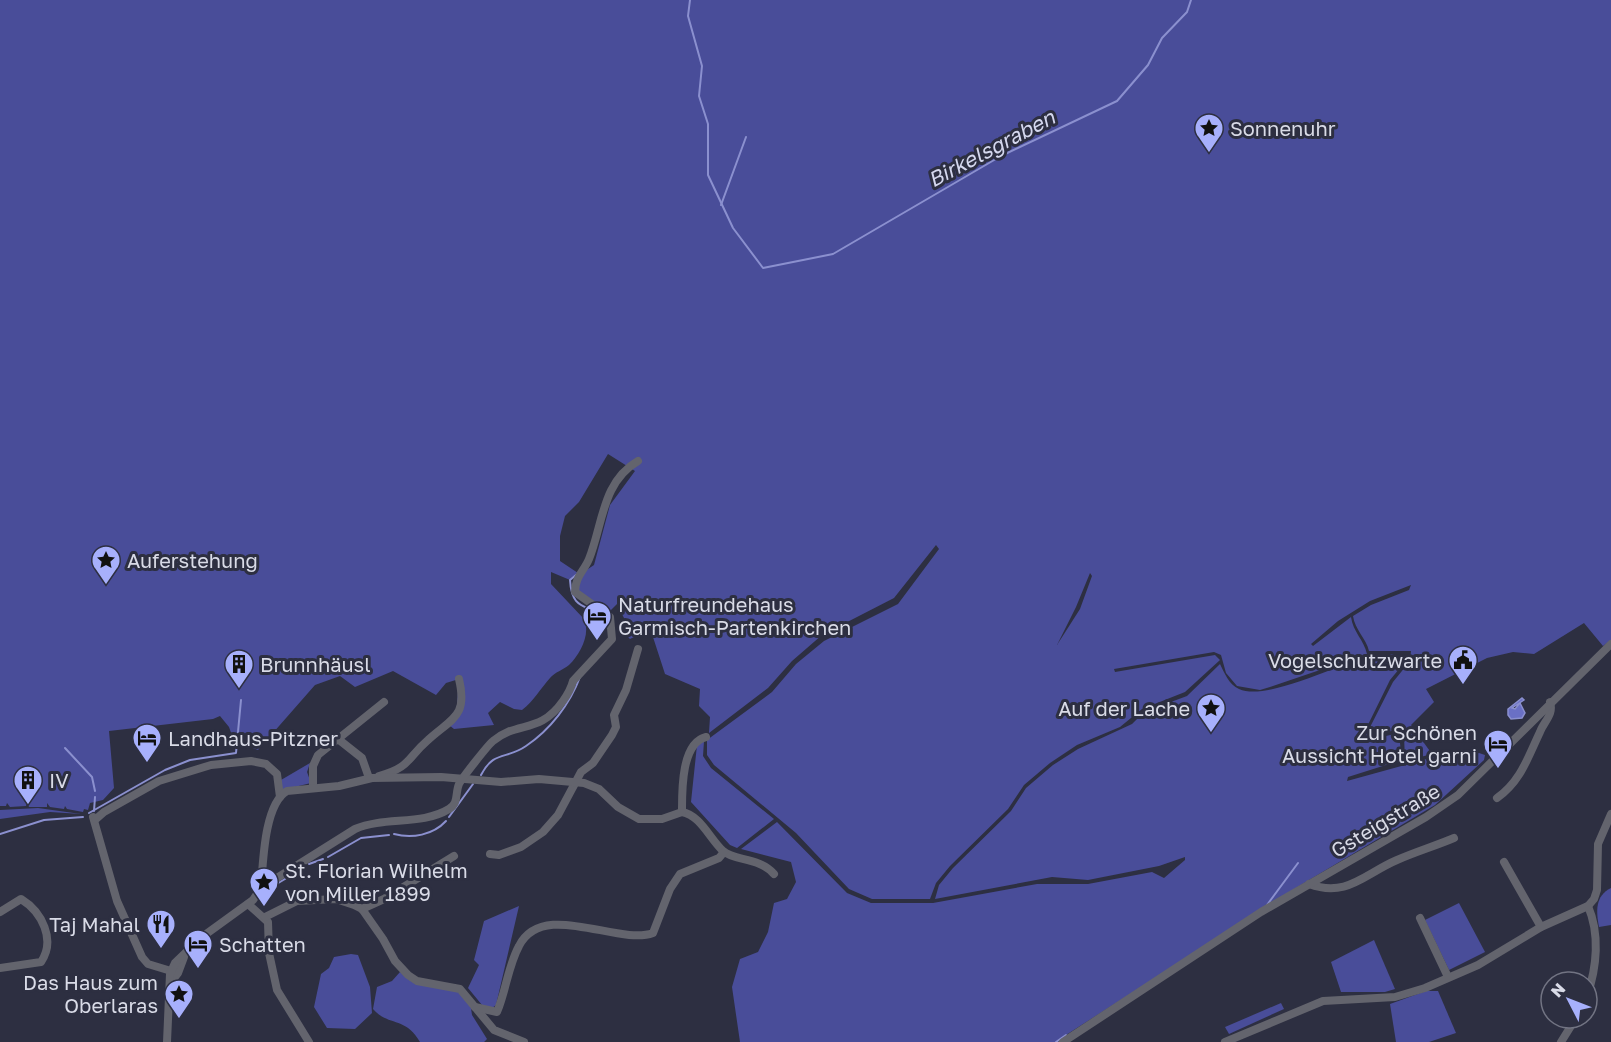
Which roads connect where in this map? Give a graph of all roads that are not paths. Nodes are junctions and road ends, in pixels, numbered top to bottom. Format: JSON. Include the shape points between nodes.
{"nodes":[{"id":1,"x":638,"y":461,"type":"dead end"},
{"id":2,"x":1611,"y":644,"type":"edge"},
{"id":3,"x":638,"y":649,"type":"dead end"},
{"id":4,"x":459,"y":679,"type":"dead end"},
{"id":5,"x":384,"y":702,"type":"dead end"},
{"id":6,"x":1550,"y":702,"type":"junction"},
{"id":7,"x":706,"y":737,"type":"dead end"},
{"id":8,"x":338,"y":739,"type":"junction"},
{"id":9,"x":371,"y":778,"type":"junction"},
{"id":10,"x":463,"y":778,"type":"junction"},
{"id":11,"x":575,"y":782,"type":"junction"},
{"id":12,"x":313,"y":788,"type":"junction"},
{"id":13,"x":280,"y":797,"type":"junction"},
{"id":14,"x":1497,"y":798,"type":"dead end"},
{"id":15,"x":682,"y":812,"type":"junction"},
{"id":16,"x":1611,"y":814,"type":"edge"},
{"id":17,"x":1454,"y":838,"type":"dead end"},
{"id":18,"x":724,"y":852,"type":"junction"},
{"id":19,"x":490,"y":854,"type":"dead end"},
{"id":20,"x":454,"y":856,"type":"dead end"},
{"id":21,"x":1504,"y":862,"type":"dead end"},
{"id":22,"x":774,"y":874,"type":"dead end"},
{"id":23,"x":1309,"y":884,"type":"junction"},
{"id":24,"x":261,"y":888,"type":"junction"},
{"id":25,"x":248,"y":904,"type":"junction"},
{"id":26,"x":1588,"y":906,"type":"junction"},
{"id":27,"x":362,"y":909,"type":"junction"},
{"id":28,"x":0,"y":912,"type":"edge"},
{"id":29,"x":265,"y":917,"type":"junction"},
{"id":30,"x":1420,"y":918,"type":"dead end"},
{"id":31,"x":1541,"y":927,"type":"junction"},
{"id":32,"x":184,"y":956,"type":"junction"},
{"id":33,"x":0,"y":968,"type":"edge"},
{"id":34,"x":1593,"y":970,"type":"edge"},
{"id":35,"x":171,"y":971,"type":"junction"},
{"id":36,"x":1448,"y":977,"type":"junction"},
{"id":37,"x":171,"y":982,"type":"junction"},
{"id":38,"x":476,"y":1007,"type":"junction"},
{"id":39,"x":497,"y":1012,"type":"junction"},
{"id":40,"x":489,"y":1026,"type":"junction"},
{"id":41,"x":167,"y":1042,"type":"edge"},
{"id":42,"x":309,"y":1042,"type":"edge"},
{"id":43,"x":524,"y":1042,"type":"edge"},
{"id":44,"x":1063,"y":1042,"type":"edge"},
{"id":45,"x":1228,"y":1042,"type":"edge"}],
"edges":[{"from":1,"to":10,"type":"street","via":[[628,467],[605,500],[588,561],[575,582],[575,592],[610,617],[612,639],[573,681],[548,719],[495,739]]},
{"from":2,"to":6,"type":"street","name":"Gsteigstraße"},
{"from":3,"to":11,"type":"street","via":[[614,715],[616,727],[593,763],[584,768]]},
{"from":4,"to":9,"type":"street","via":[[464,695],[456,717],[400,770]]},
{"from":5,"to":8,"type":"street"},
{"from":6,"to":14,"type":"street","name":"Gsteigstraße","via":[[1550,716],[1529,761]]},
{"from":6,"to":23,"type":"street","name":"Gsteigstraße","via":[[1458,795]]},
{"from":7,"to":15,"type":"street","via":[[694,745],[684,765]]},
{"from":8,"to":9,"type":"street","via":[[362,758]]},
{"from":8,"to":12,"type":"street","via":[[314,761]]},
{"from":9,"to":10,"type":"street"},
{"from":9,"to":12,"type":"street"},
{"from":10,"to":11,"type":"street"},
{"from":10,"to":24,"type":"street","via":[[454,804],[447,810],[408,821],[360,826]]},
{"from":11,"to":15,"type":"street","via":[[599,789],[639,819],[656,820]]},
{"from":11,"to":19,"type":"street","via":[[558,815],[543,832],[507,853]]},
{"from":12,"to":13,"type":"street","via":[[287,791]]},
{"from":13,"to":24,"type":"street","via":[[267,833]]},
{"from":13,"to":35,"type":"street","via":[[277,774],[269,765],[258,761],[225,763],[166,778],[94,818],[117,901],[138,949],[148,964]]},
{"from":15,"to":18,"type":"street","via":[[694,819]]},
{"from":16,"to":26,"type":"street","via":[[1598,844],[1597,890]]},
{"from":17,"to":23,"type":"street","name":"Gsteigstraße","via":[[1398,859],[1346,886],[1325,889]]},
{"from":18,"to":22,"type":"street","via":[[760,863]]},
{"from":18,"to":39,"type":"street","via":[[719,858],[680,874],[653,933],[638,937],[599,928],[555,925],[527,934],[519,946]]},
{"from":20,"to":27,"type":"street"},
{"from":21,"to":31,"type":"street"},
{"from":23,"to":44,"type":"street","name":"Gsteigstraße"},
{"from":24,"to":25,"type":"street"},
{"from":25,"to":29,"type":"street"},
{"from":25,"to":32,"type":"street","via":[[197,941]]},
{"from":26,"to":31,"type":"street"},
{"from":26,"to":34,"type":"street","via":[[1595,930]]},
{"from":27,"to":29,"type":"street","via":[[336,899],[297,901]]},
{"from":27,"to":38,"type":"street","via":[[408,975],[417,981],[460,989]]},
{"from":28,"to":33,"type":"street","via":[[21,899],[47,933],[47,953],[41,962]]},
{"from":29,"to":42,"type":"street","via":[[277,990]]},
{"from":30,"to":36,"type":"street"},
{"from":31,"to":36,"type":"street","via":[[1478,965]]},
{"from":32,"to":35,"type":"street"},
{"from":32,"to":37,"type":"street"},
{"from":35,"to":37,"type":"street"},
{"from":36,"to":45,"type":"street","via":[[1395,997],[1323,1001]]},
{"from":37,"to":41,"type":"street"},
{"from":38,"to":39,"type":"street"},
{"from":38,"to":40,"type":"street"},
{"from":39,"to":40,"type":"street"},
{"from":40,"to":43,"type":"street"}]}
